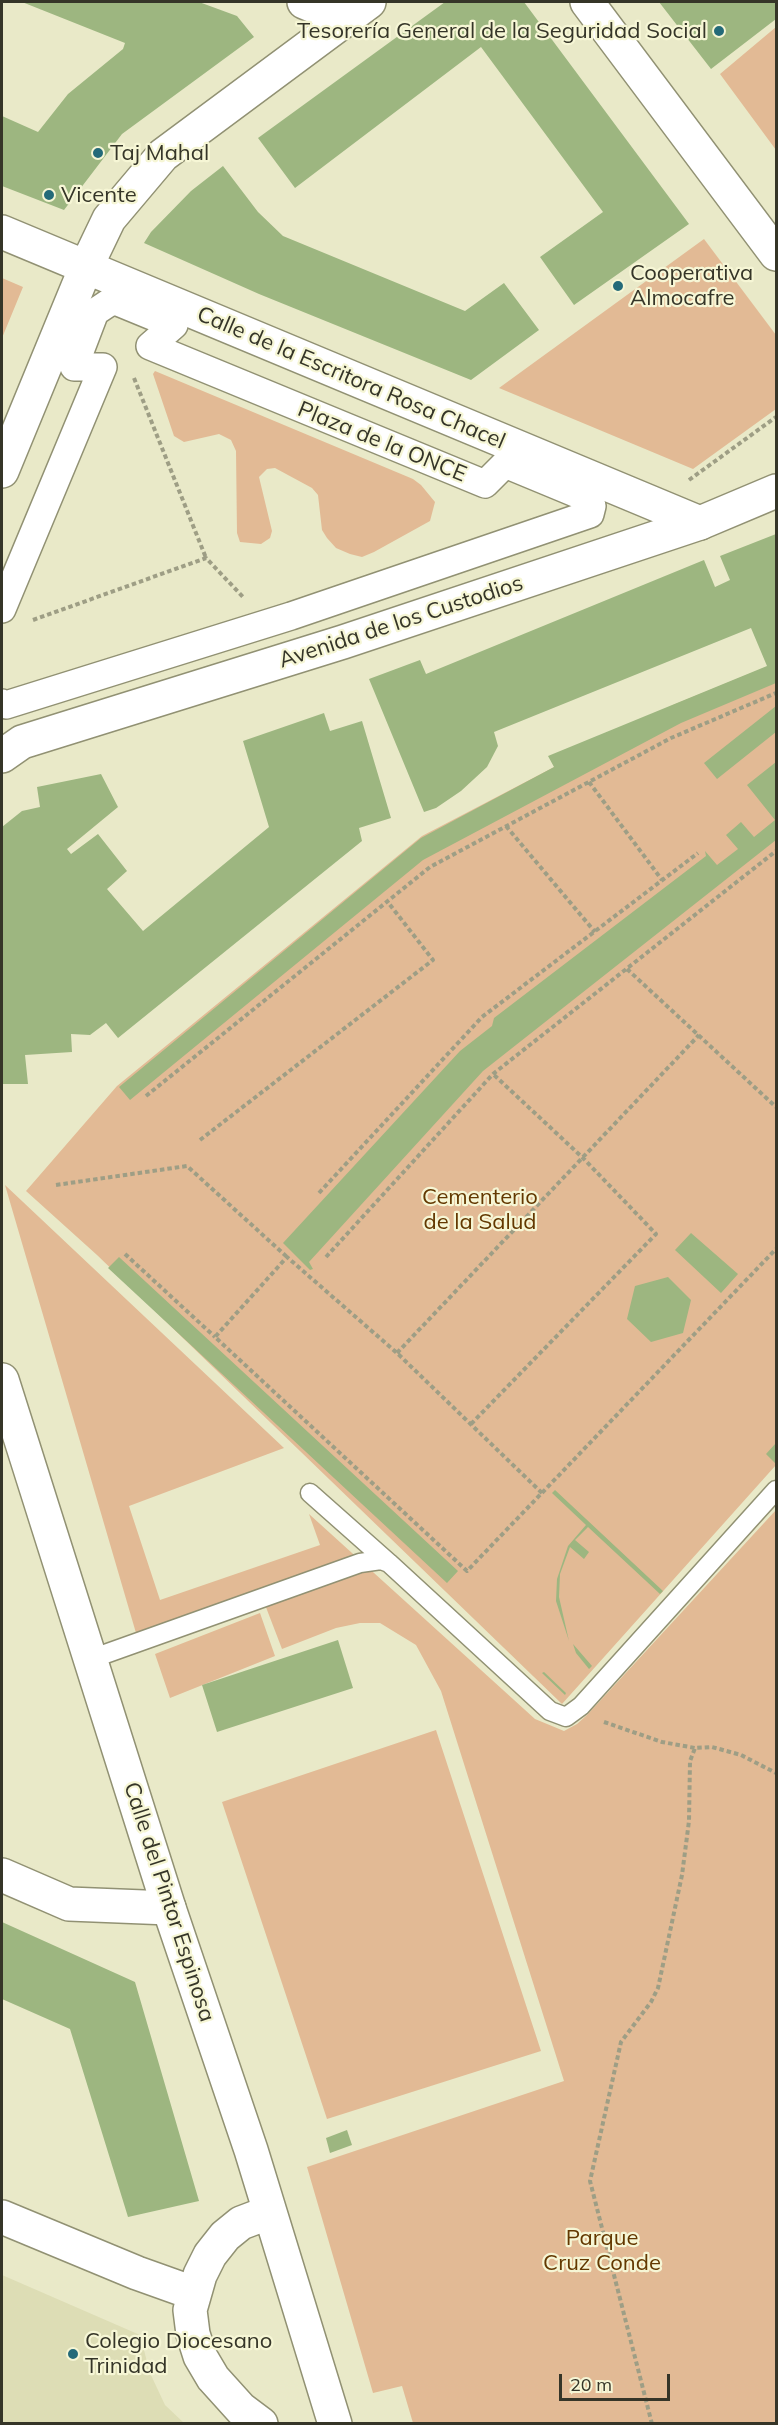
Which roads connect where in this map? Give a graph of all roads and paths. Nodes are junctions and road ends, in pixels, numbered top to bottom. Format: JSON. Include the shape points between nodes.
{"nodes":[{"id":1,"x":304,"y":2,"type":"edge"},
{"id":2,"x":587,"y":2,"type":"edge"},
{"id":3,"x":357,"y":10,"type":"edge"},
{"id":4,"x":2,"y":232,"type":"edge"},
{"id":5,"x":777,"y":254,"type":"edge"},
{"id":6,"x":86,"y":267,"type":"junction"},
{"id":7,"x":130,"y":367,"type":"dead end"},
{"id":8,"x":2,"y":471,"type":"edge"},
{"id":9,"x":777,"y":490,"type":"edge"},
{"id":10,"x":700,"y":523,"type":"junction"},
{"id":11,"x":206,"y":558,"type":"junction"},
{"id":12,"x":247,"y":602,"type":"dead end"},
{"id":13,"x":12,"y":616,"type":"edge"},
{"id":14,"x":777,"y":693,"type":"edge"},
{"id":15,"x":2,"y":703,"type":"edge"},
{"id":16,"x":8,"y":744,"type":"edge"},
{"id":17,"x":589,"y":782,"type":"junction"},
{"id":18,"x":506,"y":826,"type":"junction"},
{"id":19,"x":777,"y":850,"type":"edge"},
{"id":20,"x":698,"y":853,"type":"dead end"},
{"id":21,"x":662,"y":880,"type":"junction"},
{"id":22,"x":387,"y":901,"type":"junction"},
{"id":23,"x":595,"y":932,"type":"junction"},
{"id":24,"x":627,"y":969,"type":"junction"},
{"id":25,"x":699,"y":1035,"type":"junction"},
{"id":26,"x":493,"y":1074,"type":"junction"},
{"id":27,"x":146,"y":1096,"type":"dead end"},
{"id":28,"x":777,"y":1107,"type":"edge"},
{"id":29,"x":200,"y":1140,"type":"dead end"},
{"id":30,"x":583,"y":1158,"type":"junction"},
{"id":31,"x":56,"y":1185,"type":"dead end"},
{"id":32,"x":319,"y":1193,"type":"dead end"},
{"id":33,"x":777,"y":1249,"type":"edge"},
{"id":34,"x":125,"y":1254,"type":"dead end"},
{"id":35,"x":287,"y":1257,"type":"junction"},
{"id":36,"x":326,"y":1257,"type":"dead end"},
{"id":37,"x":215,"y":1336,"type":"junction"},
{"id":38,"x":397,"y":1353,"type":"junction"},
{"id":39,"x":2,"y":1380,"type":"edge"},
{"id":40,"x":471,"y":1424,"type":"junction"},
{"id":41,"x":777,"y":1491,"type":"edge"},
{"id":42,"x":310,"y":1493,"type":"dead end"},
{"id":43,"x":542,"y":1493,"type":"junction"},
{"id":44,"x":389,"y":1563,"type":"junction"},
{"id":45,"x":91,"y":1659,"type":"junction"},
{"id":46,"x":602,"y":1721,"type":"dead end"},
{"id":47,"x":695,"y":1748,"type":"junction"},
{"id":48,"x":777,"y":1773,"type":"edge"},
{"id":49,"x":2,"y":1875,"type":"edge"},
{"id":50,"x":169,"y":1908,"type":"junction"},
{"id":51,"x":270,"y":2212,"type":"junction"},
{"id":52,"x":2,"y":2217,"type":"edge"},
{"id":53,"x":193,"y":2293,"type":"junction"},
{"id":54,"x":328,"y":2422,"type":"edge"},
{"id":55,"x":258,"y":2423,"type":"edge"},
{"id":56,"x":652,"y":2424,"type":"edge"}],
"edges":[{"from":1,"to":3,"type":"street"},
{"from":2,"to":5,"type":"street"},
{"from":3,"to":6,"type":"street","via":[[163,155],[109,219]]},
{"from":4,"to":6,"type":"street","name":"Calle de la Escritora Rosa Chacel"},
{"from":6,"to":8,"type":"street"},
{"from":6,"to":10,"type":"street","name":"Calle de la Escritora Rosa Chacel"},
{"from":7,"to":11,"type":"path"},
{"from":9,"to":10,"type":"street","name":"Avenida de los Custodios"},
{"from":10,"to":16,"type":"street","name":"Avenida de los Custodios","via":[[343,642]]},
{"from":11,"to":12,"type":"path"},
{"from":11,"to":13,"type":"path"},
{"from":13,"to":15,"type":"street","name":"Plaza de la ONCE","via":[[103,367],[74,367],[95,312],[110,302],[174,325],[150,346],[485,484],[506,464],[587,498],[592,506],[590,514],[291,616],[6,705]]},
{"from":14,"to":17,"type":"path","via":[[671,738]]},
{"from":17,"to":18,"type":"path"},
{"from":17,"to":21,"type":"path"},
{"from":18,"to":22,"type":"path","via":[[430,867]]},
{"from":18,"to":23,"type":"path"},
{"from":19,"to":24,"type":"path"},
{"from":20,"to":21,"type":"path"},
{"from":21,"to":23,"type":"path"},
{"from":22,"to":27,"type":"path"},
{"from":22,"to":29,"type":"path","via":[[433,960]]},
{"from":23,"to":32,"type":"path","via":[[483,1017]]},
{"from":24,"to":25,"type":"path"},
{"from":24,"to":26,"type":"path"},
{"from":25,"to":28,"type":"path"},
{"from":25,"to":30,"type":"path"},
{"from":26,"to":30,"type":"path"},
{"from":26,"to":36,"type":"path"},
{"from":30,"to":38,"type":"path"},
{"from":30,"to":40,"type":"path","via":[[656,1234]]},
{"from":31,"to":35,"type":"path","via":[[186,1166]]},
{"from":33,"to":43,"type":"path"},
{"from":34,"to":37,"type":"path"},
{"from":35,"to":37,"type":"path"},
{"from":35,"to":38,"type":"path"},
{"from":37,"to":43,"type":"path","via":[[467,1571]]},
{"from":38,"to":40,"type":"path"},
{"from":39,"to":45,"type":"street","name":"Calle del Pintor Espinosa"},
{"from":40,"to":43,"type":"path"},
{"from":41,"to":44,"type":"lane","via":[[581,1707],[566,1717],[550,1711]]},
{"from":42,"to":44,"type":"lane"},
{"from":44,"to":45,"type":"lane","via":[[360,1563]]},
{"from":45,"to":50,"type":"street","name":"Calle del Pintor Espinosa"},
{"from":46,"to":47,"type":"path","via":[[662,1742]]},
{"from":47,"to":48,"type":"path","via":[[712,1747],[741,1755]]},
{"from":47,"to":56,"type":"path","via":[[690,1761],[689,1821],[682,1875],[658,1988],[621,2042],[590,2181]]},
{"from":49,"to":50,"type":"street","via":[[69,1904]]},
{"from":50,"to":51,"type":"street","name":"Calle del Pintor Espinosa"},
{"from":51,"to":53,"type":"street","via":[[241,2223],[225,2236],[210,2256]]},
{"from":51,"to":54,"type":"street","name":"Calle del Pintor Espinosa"},
{"from":52,"to":53,"type":"street"},
{"from":53,"to":55,"type":"street","via":[[191,2318],[200,2356],[227,2396]]}]}
